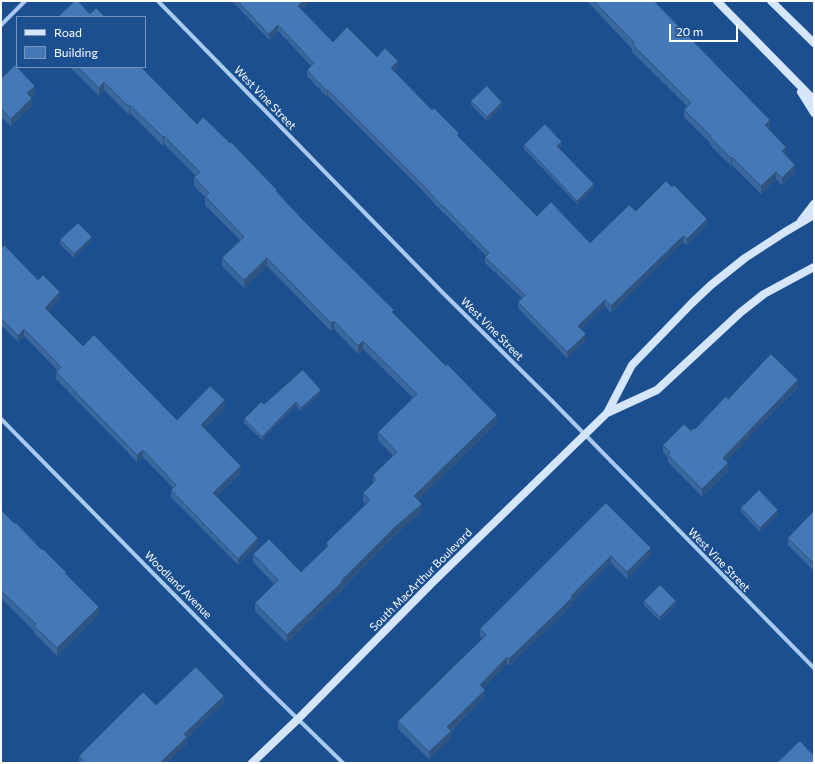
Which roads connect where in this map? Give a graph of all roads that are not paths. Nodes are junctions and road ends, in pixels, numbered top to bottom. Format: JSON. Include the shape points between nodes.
{"nodes":[{"id":1,"x":25,"y":1,"type":"edge"},
{"id":2,"x":158,"y":1,"type":"edge"},
{"id":3,"x":717,"y":1,"type":"edge"},
{"id":4,"x":771,"y":1,"type":"edge"},
{"id":5,"x":1,"y":25,"type":"edge"},
{"id":6,"x":814,"y":43,"type":"edge"},
{"id":7,"x":790,"y":76,"type":"junction"},
{"id":8,"x":814,"y":100,"type":"edge"},
{"id":9,"x":814,"y":113,"type":"edge"},
{"id":10,"x":814,"y":204,"type":"edge"},
{"id":11,"x":814,"y":215,"type":"edge"},
{"id":12,"x":799,"y":224,"type":"junction"},
{"id":13,"x":814,"y":267,"type":"edge"},
{"id":14,"x":607,"y":414,"type":"junction"},
{"id":15,"x":1,"y":419,"type":"edge"},
{"id":16,"x":585,"y":434,"type":"junction"},
{"id":17,"x":814,"y":668,"type":"edge"},
{"id":18,"x":298,"y":719,"type":"junction"},
{"id":19,"x":252,"y":763,"type":"edge"},
{"id":20,"x":343,"y":763,"type":"edge"}],
"edges":[{"from":1,"to":5,"type":"street"},
{"from":2,"to":16,"type":"street","name":"West Vine Street","via":[[442,292]]},
{"from":3,"to":7,"type":"main road"},
{"from":4,"to":6,"type":"main road"},
{"from":7,"to":8,"type":"main road"},
{"from":7,"to":9,"type":"main road"},
{"from":10,"to":12,"type":"main road"},
{"from":11,"to":12,"type":"main road","name":"South MacArthur Boulevard"},
{"from":12,"to":14,"type":"main road","name":"South MacArthur Boulevard","via":[[745,258],[692,303],[632,365]]},
{"from":13,"to":14,"type":"main road","name":"South MacArthur Boulevard","via":[[764,294],[741,312],[657,390]]},
{"from":14,"to":16,"type":"main road","name":"South MacArthur Boulevard"},
{"from":15,"to":18,"type":"street","name":"Woodland Avenue"},
{"from":16,"to":17,"type":"street","name":"West Vine Street"},
{"from":16,"to":18,"type":"main road","name":"South MacArthur Boulevard","via":[[433,582]]},
{"from":18,"to":19,"type":"main road","name":"South MacArthur Boulevard"},
{"from":18,"to":20,"type":"street","name":"Woodland Avenue"}]}
